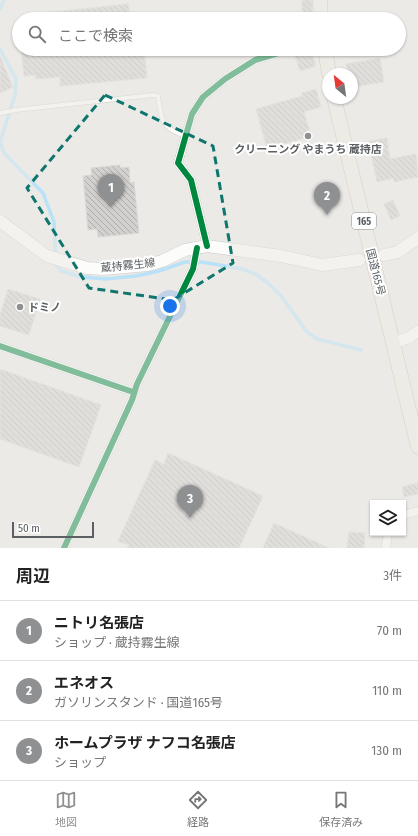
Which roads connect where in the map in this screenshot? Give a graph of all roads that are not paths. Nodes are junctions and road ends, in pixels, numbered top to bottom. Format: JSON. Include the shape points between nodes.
{"nodes":[{"id":1,"x":320,"y":0,"type":"edge"},
{"id":2,"x":321,"y":12,"type":"edge"},
{"id":3,"x":268,"y":56,"type":"edge"},
{"id":4,"x":326,"y":56,"type":"edge"},
{"id":5,"x":328,"y":68,"type":"edge"},
{"id":6,"x":335,"y":104,"type":"edge"},
{"id":7,"x":0,"y":113,"type":"edge"},
{"id":8,"x":185,"y":136,"type":"junction"},
{"id":9,"x":0,"y":221,"type":"edge"},
{"id":10,"x":418,"y":240,"type":"edge"},
{"id":11,"x":202,"y":247,"type":"junction"},
{"id":12,"x":384,"y":255,"type":"dead end"},
{"id":13,"x":359,"y":260,"type":"dead end"},
{"id":14,"x":418,"y":332,"type":"edge"},
{"id":15,"x":394,"y":343,"type":"junction"},
{"id":16,"x":0,"y":346,"type":"edge"},
{"id":17,"x":133,"y":392,"type":"junction"},
{"id":18,"x":418,"y":447,"type":"edge"},
{"id":19,"x":418,"y":512,"type":"edge"},
{"id":20,"x":406,"y":514,"type":"edge"},
{"id":21,"x":388,"y":536,"type":"edge"},
{"id":22,"x":64,"y":548,"type":"edge"},
{"id":23,"x":386,"y":548,"type":"edge"}],
"edges":[{"from":1,"to":2,"type":"highway"},
{"from":3,"to":8,"type":"street","via":[[255,60],[214,87],[197,105]]},
{"from":4,"to":5,"type":"highway"},
{"from":6,"to":15,"type":"highway","name":"国道165号","number":"165"},
{"from":7,"to":8,"type":"lane","via":[[153,95],[158,96],[162,120],[166,126],[172,132]]},
{"from":8,"to":11,"type":"street","via":[[178,163],[191,180]]},
{"from":9,"to":11,"type":"main road","name":"蔵持霧生線","via":[[48,256],[87,268],[148,265],[185,250]]},
{"from":10,"to":12,"type":"main road","via":[[398,252]]},
{"from":11,"to":13,"type":"main road","name":"蔵持霧生線","via":[[281,256],[322,265]]},
{"from":11,"to":17,"type":"street"},
{"from":14,"to":15,"type":"street"},
{"from":15,"to":18,"type":"highway","name":"国道165号","number":"165"},
{"from":16,"to":17,"type":"street"},
{"from":17,"to":22,"type":"street","via":[[132,400]]},
{"from":19,"to":20,"type":"street"},
{"from":21,"to":23,"type":"street"}]}
